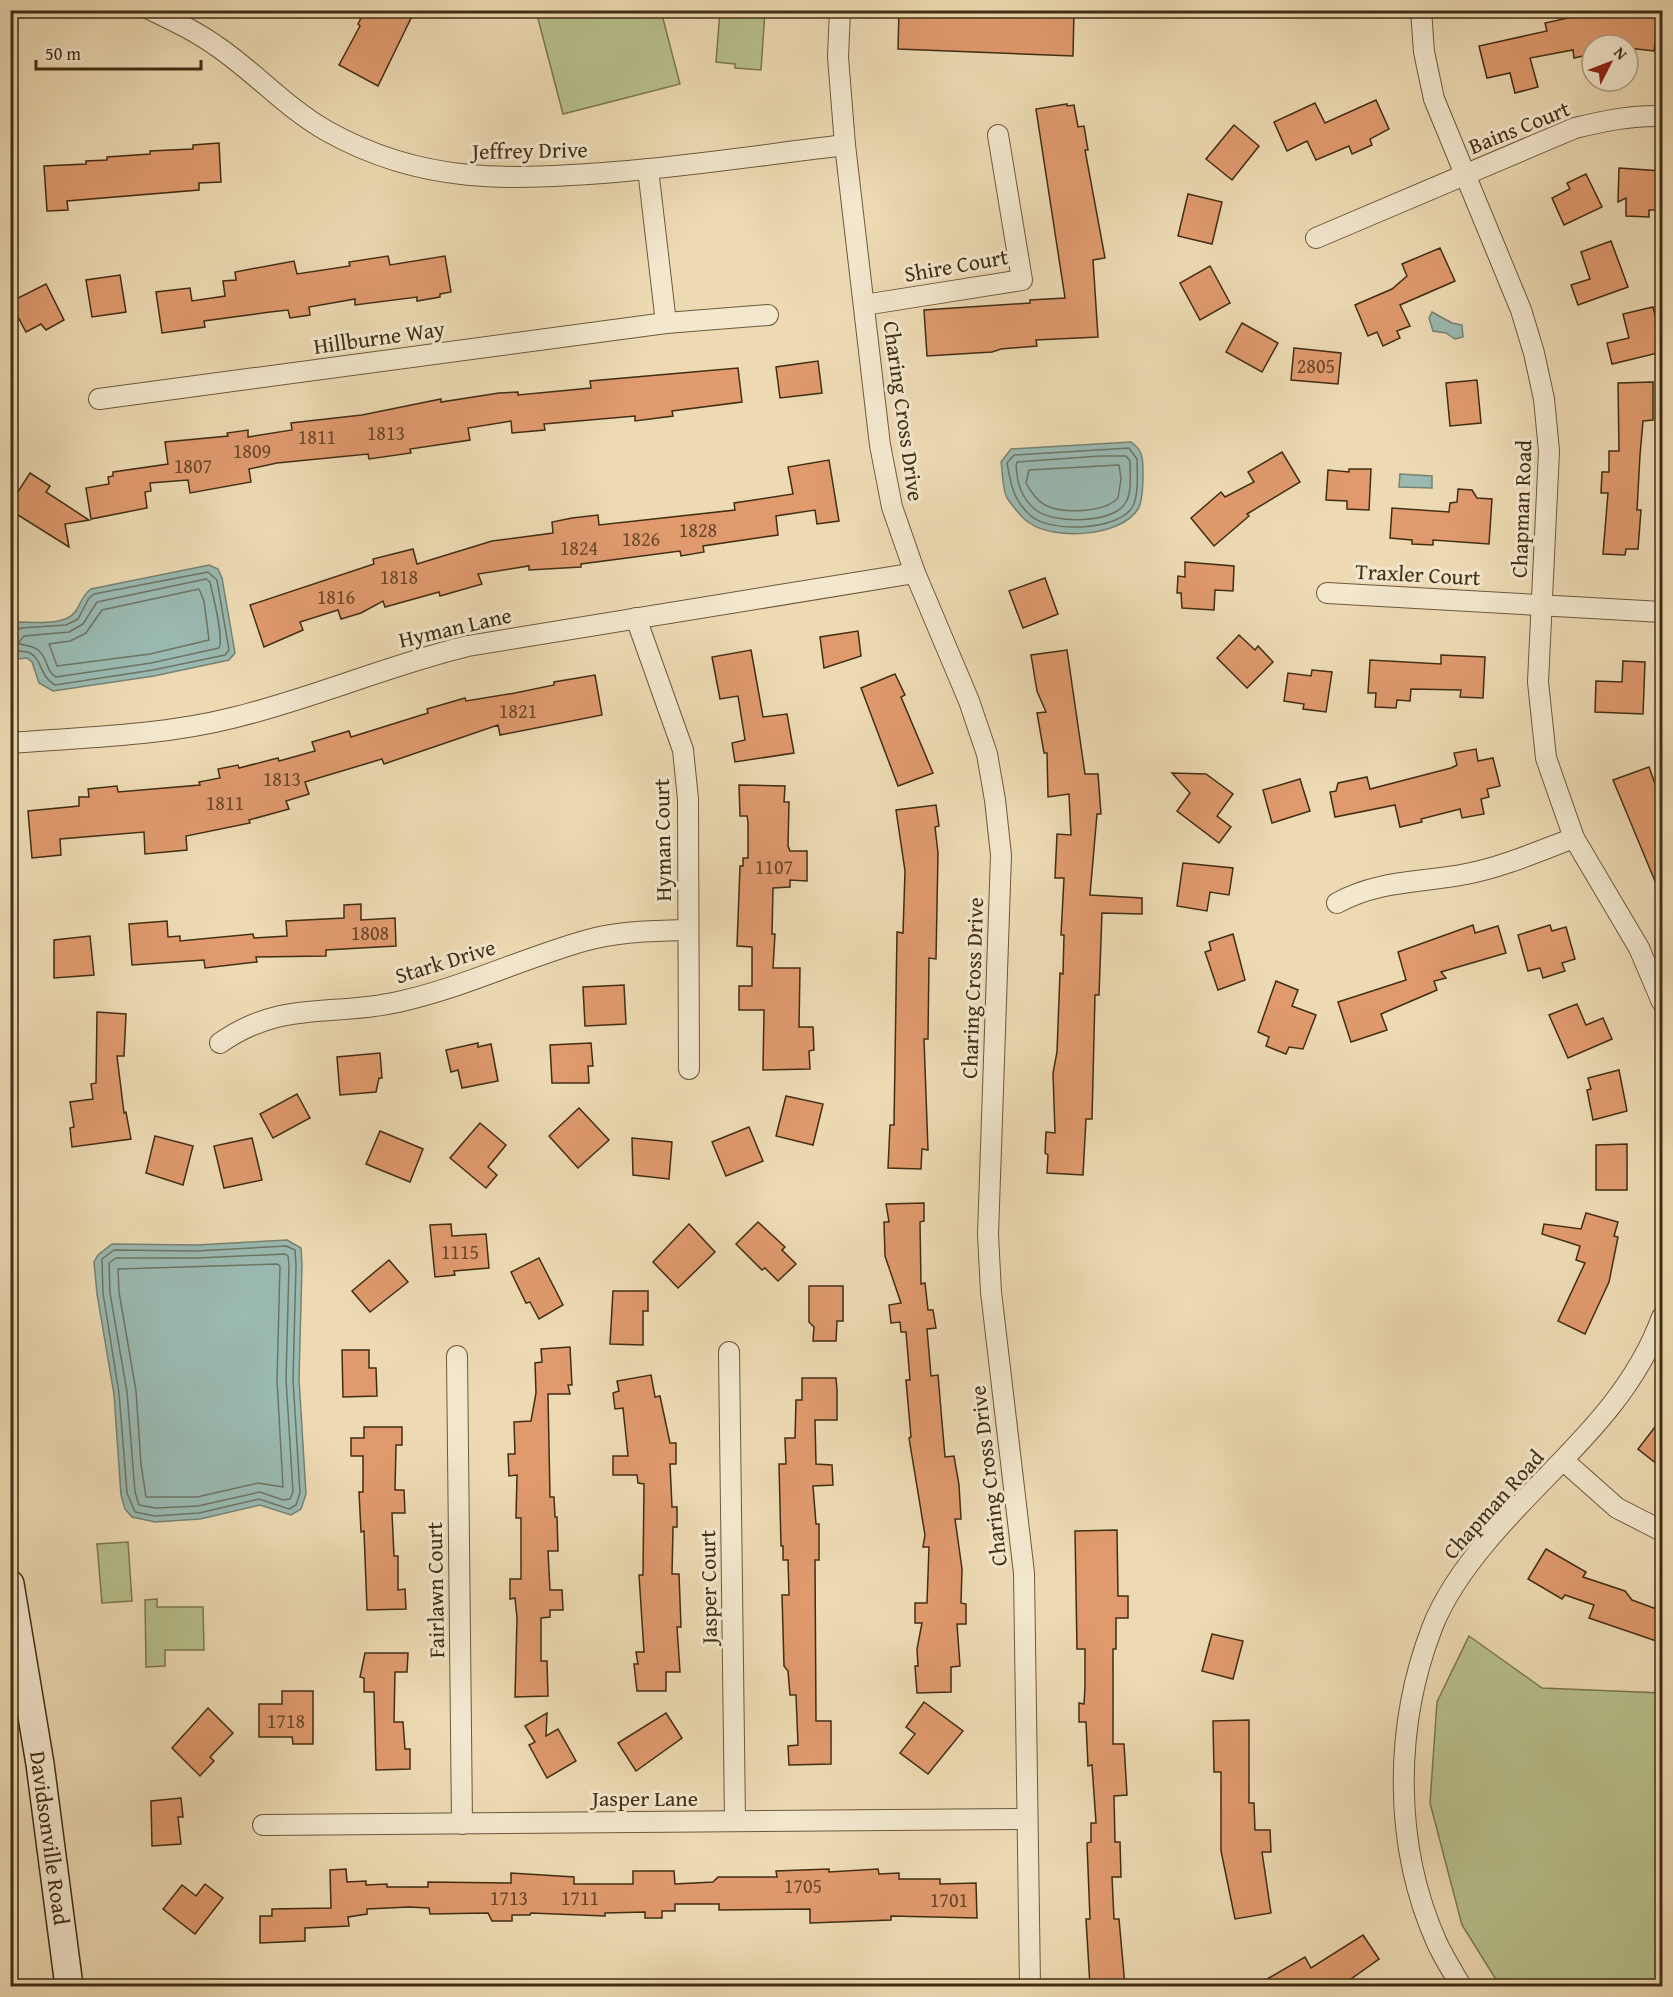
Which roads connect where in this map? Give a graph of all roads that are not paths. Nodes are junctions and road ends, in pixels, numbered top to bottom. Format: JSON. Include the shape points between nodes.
{"nodes":[{"id":1,"x":151,"y":10,"type":"edge"},
{"id":2,"x":840,"y":10,"type":"edge"},
{"id":3,"x":1421,"y":10,"type":"edge"},
{"id":4,"x":1662,"y":116,"type":"edge"},
{"id":5,"x":999,"y":135,"type":"dead end"},
{"id":6,"x":845,"y":145,"type":"junction"},
{"id":7,"x":648,"y":169,"type":"junction"},
{"id":8,"x":1465,"y":176,"type":"junction"},
{"id":9,"x":1316,"y":238,"type":"dead end"},
{"id":10,"x":864,"y":305,"type":"junction"},
{"id":11,"x":768,"y":315,"type":"dead end"},
{"id":12,"x":666,"y":323,"type":"junction"},
{"id":13,"x":99,"y":399,"type":"dead end"},
{"id":14,"x":915,"y":573,"type":"junction"},
{"id":15,"x":1327,"y":593,"type":"dead end"},
{"id":16,"x":1542,"y":604,"type":"junction"},
{"id":17,"x":1662,"y":612,"type":"edge"},
{"id":18,"x":636,"y":618,"type":"junction"},
{"id":19,"x":10,"y":744,"type":"edge"},
{"id":20,"x":1574,"y":838,"type":"junction"},
{"id":21,"x":1337,"y":903,"type":"dead end"},
{"id":22,"x":687,"y":930,"type":"junction"},
{"id":23,"x":1662,"y":1002,"type":"edge"},
{"id":24,"x":220,"y":1043,"type":"dead end"},
{"id":25,"x":689,"y":1070,"type":"dead end"},
{"id":26,"x":1662,"y":1317,"type":"edge"},
{"id":27,"x":729,"y":1352,"type":"dead end"},
{"id":28,"x":456,"y":1356,"type":"dead end"},
{"id":29,"x":1564,"y":1461,"type":"junction"},
{"id":30,"x":1662,"y":1531,"type":"edge"},
{"id":31,"x":10,"y":1584,"type":"edge"},
{"id":32,"x":1027,"y":1819,"type":"junction"},
{"id":33,"x":735,"y":1821,"type":"junction"},
{"id":34,"x":462,"y":1824,"type":"junction"},
{"id":35,"x":263,"y":1825,"type":"dead end"},
{"id":36,"x":69,"y":1986,"type":"edge"},
{"id":37,"x":1030,"y":1986,"type":"edge"},
{"id":38,"x":1461,"y":1986,"type":"edge"}],
"edges":[{"from":1,"to":7,"type":"street","name":"Jeffrey Drive","via":[[216,45],[326,131],[411,165],[495,179]]},
{"from":2,"to":6,"type":"street","name":"Charing Cross Drive","via":[[838,57]]},
{"from":3,"to":8,"type":"street","name":"Chapman Road","via":[[1424,52],[1434,99]]},
{"from":4,"to":8,"type":"street","name":"Bains Court","via":[[1608,120],[1575,129]]},
{"from":5,"to":10,"type":"street","name":"Shire Court","via":[[1022,280]]},
{"from":6,"to":7,"type":"street","name":"Jeffrey Drive"},
{"from":6,"to":10,"type":"street","name":"Charing Cross Drive"},
{"from":7,"to":12,"type":"street"},
{"from":8,"to":9,"type":"street","name":"Bains Court"},
{"from":8,"to":16,"type":"street","name":"Chapman Road","via":[[1521,310],[1544,399],[1549,451]]},
{"from":10,"to":14,"type":"street","name":"Charing Cross Drive","via":[[884,465],[892,507]]},
{"from":11,"to":12,"type":"street","name":"Hillburne Way"},
{"from":12,"to":13,"type":"street","name":"Hillburne Way"},
{"from":14,"to":18,"type":"street","name":"Hyman Lane"},
{"from":14,"to":32,"type":"street","name":"Charing Cross Drive","via":[[987,754],[1001,855],[988,1235],[991,1292],[1024,1573]]},
{"from":15,"to":16,"type":"street","name":"Traxler Court"},
{"from":16,"to":17,"type":"street","name":"Traxler Court"},
{"from":16,"to":20,"type":"street","name":"Chapman Road","via":[[1538,682],[1546,758]]},
{"from":18,"to":19,"type":"street","name":"Hyman Lane","via":[[414,659],[234,718],[185,729]]},
{"from":18,"to":22,"type":"street","name":"Hyman Court","via":[[683,750],[688,799]]},
{"from":20,"to":21,"type":"street","via":[[1486,869],[1382,885]]},
{"from":20,"to":23,"type":"street","name":"Chapman Road","via":[[1639,948]]},
{"from":22,"to":24,"type":"street","name":"Stark Drive","via":[[617,933],[406,1000],[287,1013],[260,1020]]},
{"from":22,"to":25,"type":"street","name":"Hyman Court"},
{"from":26,"to":29,"type":"street","name":"Chapman Road","via":[[1638,1371]]},
{"from":27,"to":33,"type":"street","name":"Jasper Court"},
{"from":28,"to":34,"type":"street","name":"Fairlawn Court"},
{"from":29,"to":30,"type":"street","via":[[1617,1508]]},
{"from":29,"to":38,"type":"street","name":"Chapman Road","via":[[1488,1540],[1458,1580],[1432,1626],[1413,1686],[1403,1790],[1408,1835],[1418,1888],[1437,1942]]},
{"from":31,"to":36,"type":"main road","name":"Davidsonville Road","via":[[44,1788]]},
{"from":32,"to":33,"type":"street","name":"Jasper Lane"},
{"from":32,"to":37,"type":"street","name":"Charing Cross Drive"},
{"from":33,"to":34,"type":"street","name":"Jasper Lane"},
{"from":34,"to":35,"type":"street","name":"Jasper Lane"}]}
